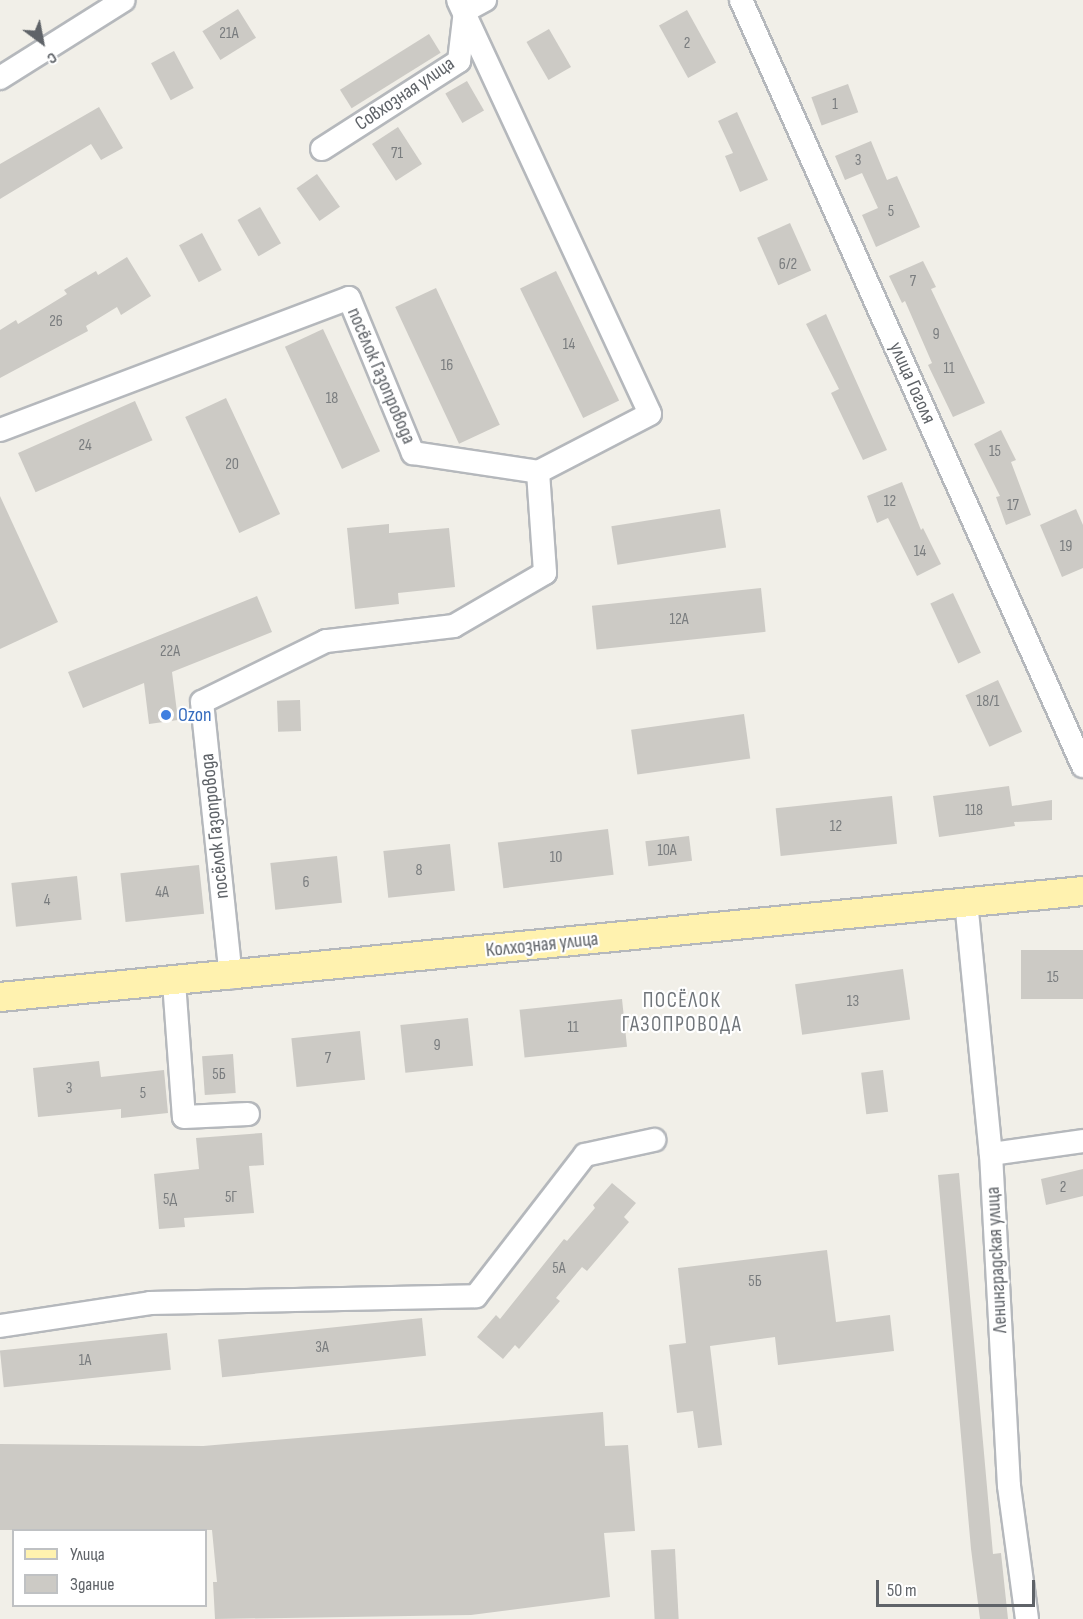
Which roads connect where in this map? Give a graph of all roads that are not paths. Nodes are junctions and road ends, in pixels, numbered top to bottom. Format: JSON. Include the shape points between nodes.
{"nodes":[{"id":1,"x":124,"y":0,"type":"edge"},
{"id":2,"x":485,"y":0,"type":"edge"},
{"id":3,"x":741,"y":0,"type":"edge"},
{"id":4,"x":462,"y":5,"type":"edge"},
{"id":5,"x":0,"y":78,"type":"edge"},
{"id":6,"x":322,"y":149,"type":"dead end"},
{"id":7,"x":0,"y":430,"type":"edge"},
{"id":8,"x":538,"y":472,"type":"junction"},
{"id":9,"x":1083,"y":766,"type":"edge"},
{"id":10,"x":1083,"y":891,"type":"edge"},
{"id":11,"x":966,"y":902,"type":"junction"},
{"id":12,"x":231,"y":977,"type":"junction"},
{"id":13,"x":174,"y":982,"type":"junction"},
{"id":14,"x":0,"y":997,"type":"edge"},
{"id":15,"x":248,"y":1113,"type":"dead end"},
{"id":16,"x":654,"y":1140,"type":"dead end"},
{"id":17,"x":1083,"y":1141,"type":"edge"},
{"id":18,"x":991,"y":1154,"type":"junction"},
{"id":19,"x":0,"y":1326,"type":"edge"},
{"id":20,"x":1027,"y":1619,"type":"edge"}],
"edges":[{"from":1,"to":5,"type":"street"},
{"from":2,"to":4,"type":"street"},
{"from":3,"to":9,"type":"street","name":"улица Гоголя"},
{"from":4,"to":6,"type":"street","name":"Совхозная улица","via":[[459,61]]},
{"from":4,"to":8,"type":"street","via":[[650,414]]},
{"from":7,"to":8,"type":"street","name":"посёлок Газопровода","via":[[349,298],[413,453]]},
{"from":8,"to":12,"type":"street","name":"посёлок Газопровода","via":[[545,573],[454,626],[326,641],[202,702]]},
{"from":10,"to":11,"type":"main road","name":"Колхозная улица"},
{"from":11,"to":12,"type":"main road","name":"Колхозная улица"},
{"from":11,"to":18,"type":"street","name":"Ленинградская улица"},
{"from":12,"to":13,"type":"main road","name":"Колхозная улица"},
{"from":13,"to":14,"type":"main road","name":"Колхозная улица"},
{"from":13,"to":15,"type":"street","via":[[184,1117]]},
{"from":16,"to":19,"type":"street","via":[[585,1155],[476,1296],[150,1303]]},
{"from":17,"to":18,"type":"street"},
{"from":18,"to":20,"type":"street","name":"Ленинградская улица","via":[[1009,1486]]}]}
